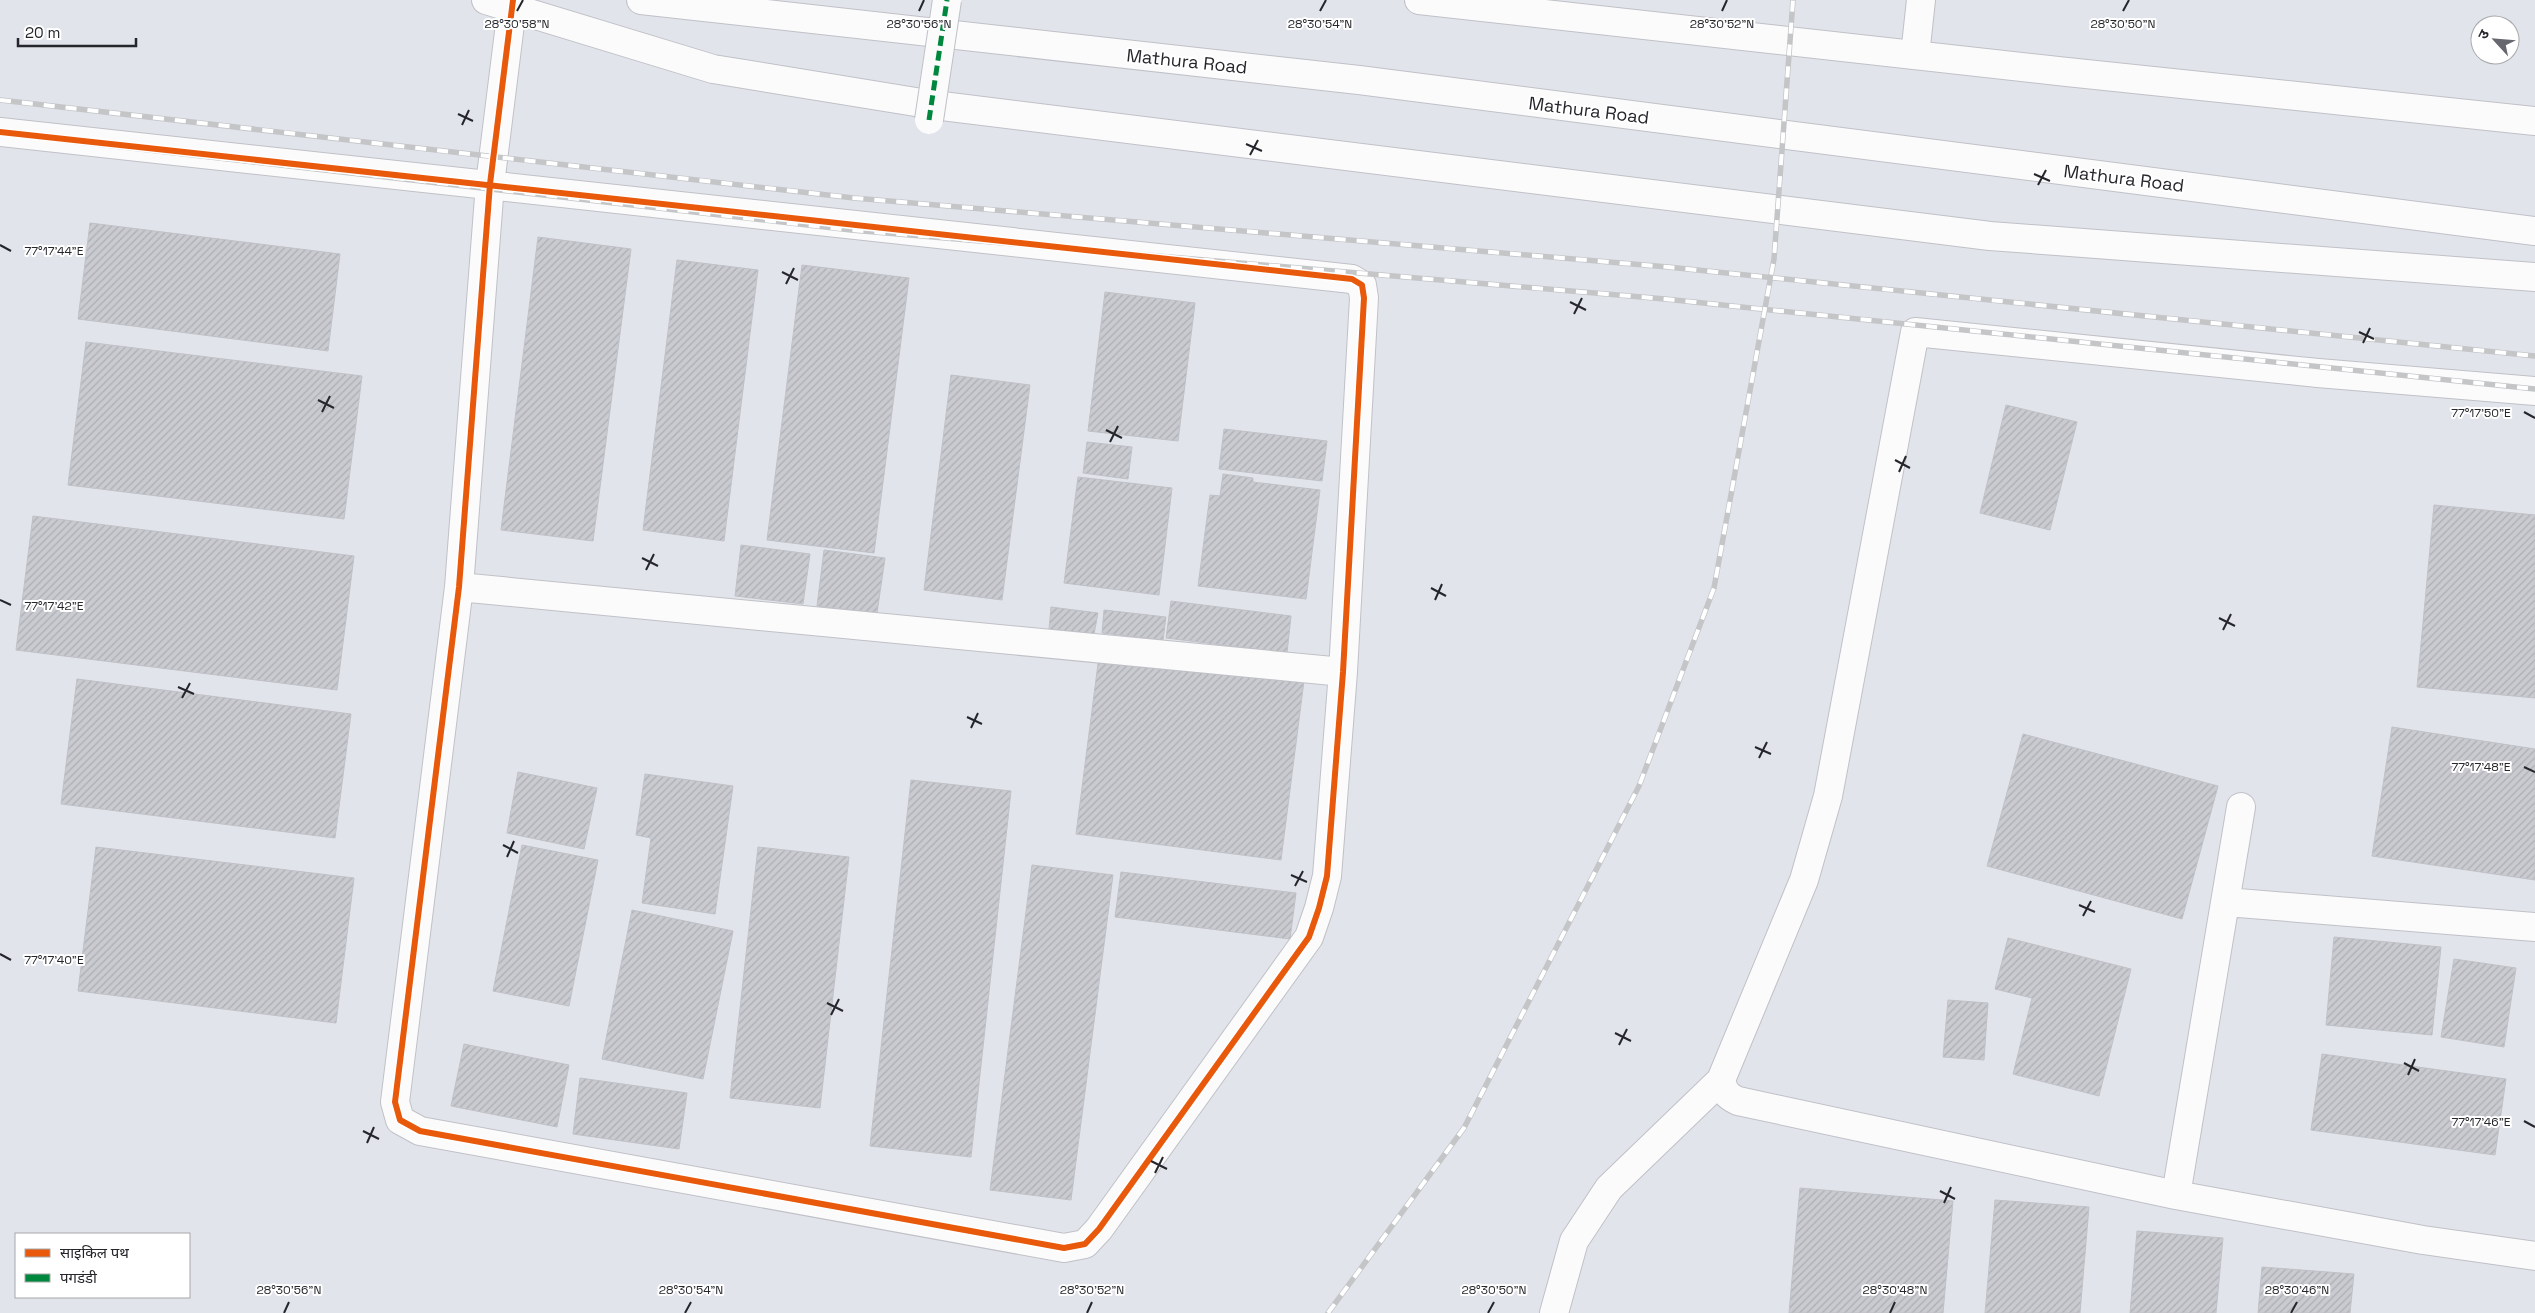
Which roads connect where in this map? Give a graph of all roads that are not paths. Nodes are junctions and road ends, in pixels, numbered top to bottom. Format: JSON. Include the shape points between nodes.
{"nodes":[{"id":1,"x":486,"y":0,"type":"edge"},
{"id":2,"x":641,"y":0,"type":"edge"},
{"id":3,"x":947,"y":0,"type":"edge"},
{"id":4,"x":1419,"y":0,"type":"edge"},
{"id":5,"x":1921,"y":0,"type":"edge"},
{"id":6,"x":512,"y":4,"type":"edge"},
{"id":7,"x":1915,"y":55,"type":"junction"},
{"id":8,"x":929,"y":120,"type":"dead end"},
{"id":9,"x":2535,"y":121,"type":"edge"},
{"id":10,"x":0,"y":132,"type":"edge"},
{"id":11,"x":490,"y":184,"type":"junction"},
{"id":12,"x":2535,"y":230,"type":"edge"},
{"id":13,"x":2535,"y":277,"type":"edge"},
{"id":14,"x":2535,"y":391,"type":"edge"},
{"id":15,"x":459,"y":588,"type":"junction"},
{"id":16,"x":1343,"y":672,"type":"junction"},
{"id":17,"x":2241,"y":807,"type":"dead end"},
{"id":18,"x":2226,"y":902,"type":"junction"},
{"id":19,"x":2535,"y":927,"type":"edge"},
{"id":20,"x":1721,"y":1080,"type":"junction"},
{"id":21,"x":2176,"y":1195,"type":"junction"},
{"id":22,"x":2535,"y":1256,"type":"edge"},
{"id":23,"x":1554,"y":1313,"type":"edge"}],
"edges":[{"from":1,"to":6,"type":"main road"},
{"from":2,"to":12,"type":"main road","name":"Mathura Road","via":[[1359,80]]},
{"from":3,"to":8,"type":"main road","bridge":true},
{"from":4,"to":7,"type":"main road"},
{"from":5,"to":7,"type":"main road"},
{"from":6,"to":11,"type":"main road"},
{"from":6,"to":13,"type":"main road","via":[[713,69],[934,105],[1990,236]]},
{"from":7,"to":9,"type":"main road"},
{"from":10,"to":11,"type":"main road"},
{"from":11,"to":15,"type":"main road"},
{"from":11,"to":16,"type":"main road","via":[[1352,279],[1362,285],[1364,298]]},
{"from":14,"to":20,"type":"main road","via":[[2318,373],[1915,332],[1828,796],[1804,880]]},
{"from":15,"to":16,"type":"main road"},
{"from":15,"to":16,"type":"main road","via":[[395,1102],[400,1120],[420,1131],[1064,1248],[1085,1244],[1099,1229],[1309,938],[1327,876]]},
{"from":17,"to":18,"type":"main road"},
{"from":18,"to":19,"type":"main road"},
{"from":18,"to":21,"type":"main road"},
{"from":20,"to":21,"type":"main road","via":[[1727,1096],[1738,1101]]},
{"from":20,"to":23,"type":"main road","via":[[1609,1188],[1574,1240]]},
{"from":21,"to":22,"type":"main road","via":[[2423,1240]]}]}
